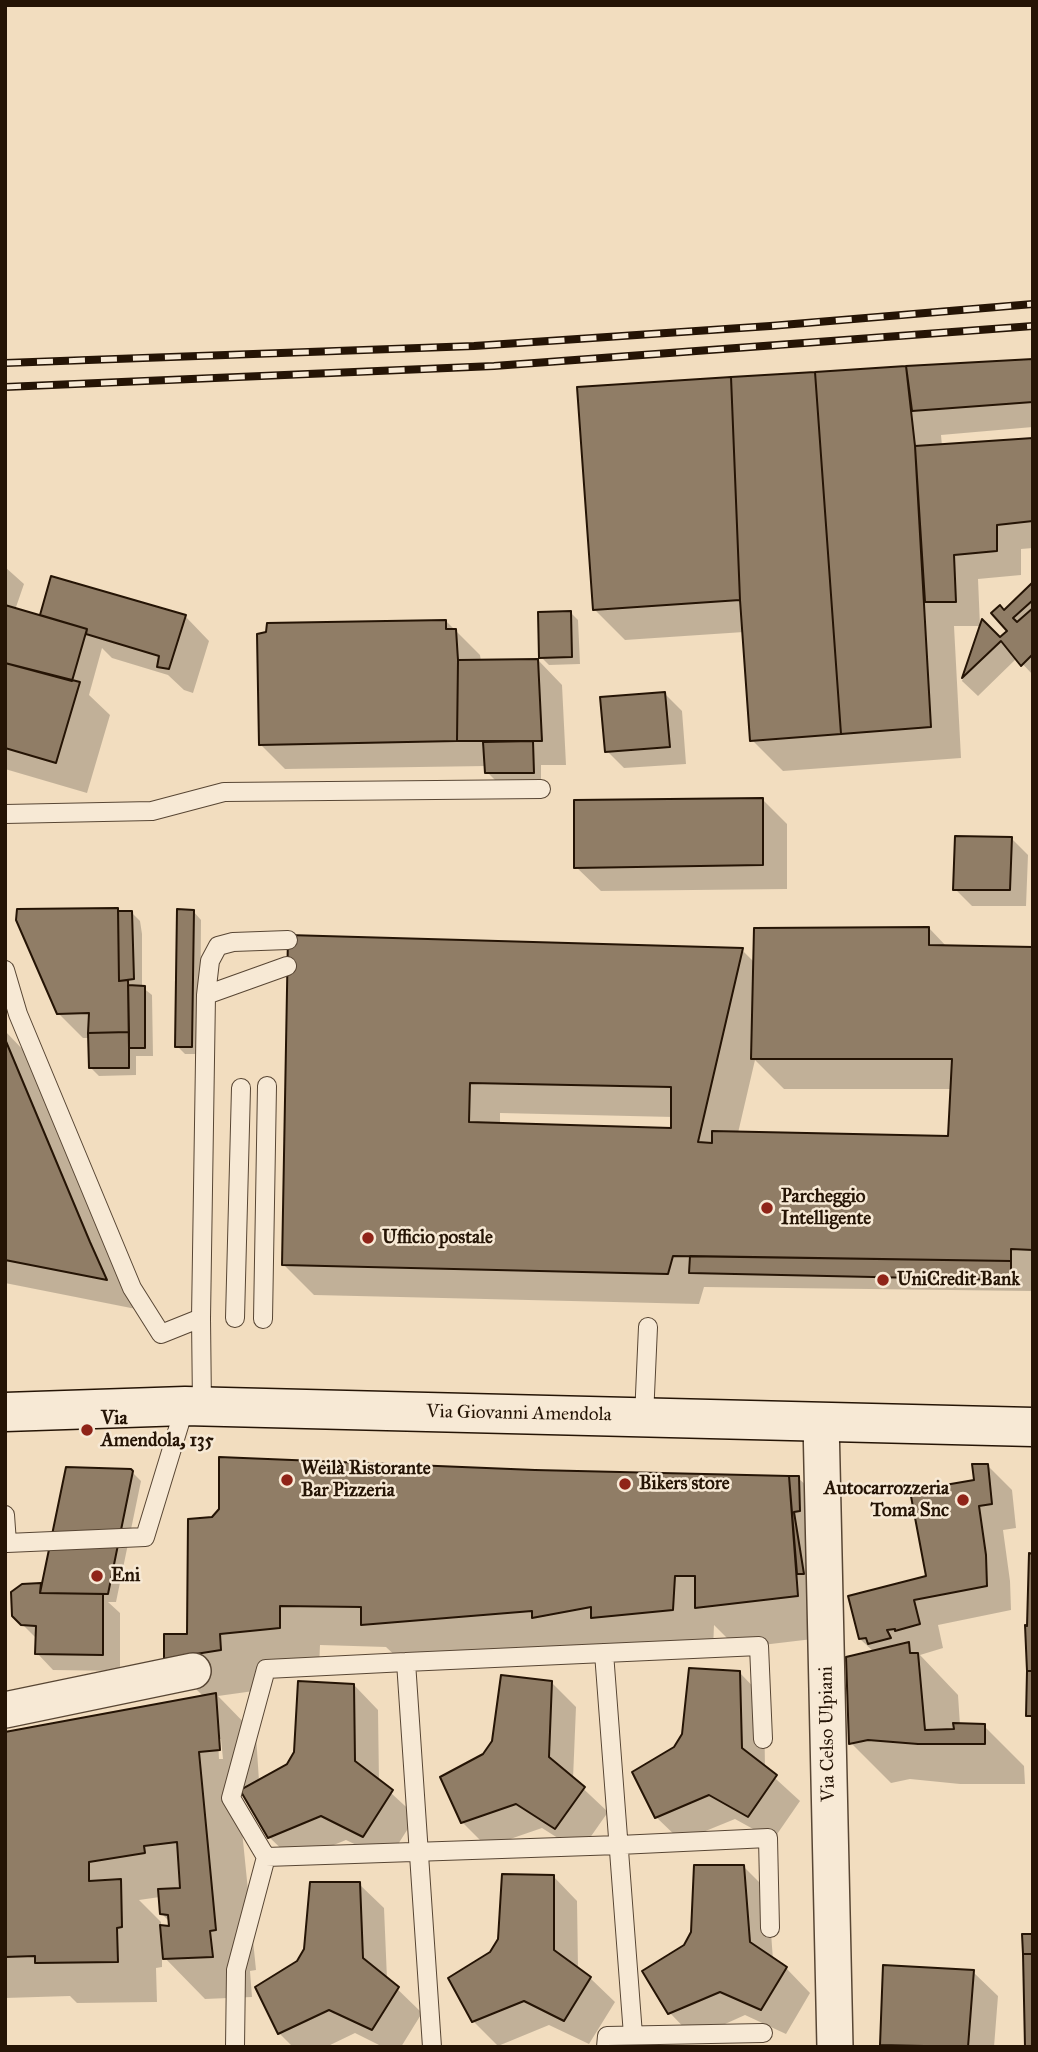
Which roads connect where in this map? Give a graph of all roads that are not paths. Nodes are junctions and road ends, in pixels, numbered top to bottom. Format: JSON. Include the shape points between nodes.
{"nodes":[{"id":1,"x":541,"y":789,"type":"dead end"},
{"id":2,"x":5,"y":814,"type":"edge"},
{"id":3,"x":288,"y":940,"type":"dead end"},
{"id":4,"x":287,"y":966,"type":"dead end"},
{"id":5,"x":5,"y":970,"type":"edge"},
{"id":6,"x":206,"y":995,"type":"junction"},
{"id":7,"x":12,"y":1010,"type":"edge"},
{"id":8,"x":267,"y":1086,"type":"dead end"},
{"id":9,"x":241,"y":1088,"type":"dead end"},
{"id":10,"x":201,"y":1318,"type":"junction"},
{"id":11,"x":235,"y":1318,"type":"dead end"},
{"id":12,"x":263,"y":1319,"type":"dead end"},
{"id":13,"x":648,"y":1327,"type":"dead end"},
{"id":14,"x":193,"y":1407,"type":"junction"},
{"id":15,"x":5,"y":1412,"type":"edge"},
{"id":16,"x":644,"y":1417,"type":"junction"},
{"id":17,"x":821,"y":1420,"type":"junction"},
{"id":18,"x":1033,"y":1427,"type":"edge"},
{"id":19,"x":5,"y":1515,"type":"edge"},
{"id":20,"x":604,"y":1653,"type":"junction"},
{"id":21,"x":406,"y":1662,"type":"junction"},
{"id":22,"x":193,"y":1671,"type":"dead end"},
{"id":23,"x":5,"y":1710,"type":"edge"},
{"id":24,"x":763,"y":1739,"type":"dead end"},
{"id":25,"x":619,"y":1845,"type":"junction"},
{"id":26,"x":419,"y":1851,"type":"junction"},
{"id":27,"x":266,"y":1857,"type":"junction"},
{"id":28,"x":770,"y":1928,"type":"dead end"},
{"id":29,"x":763,"y":2033,"type":"dead end"},
{"id":30,"x":633,"y":2035,"type":"junction"},
{"id":31,"x":235,"y":2047,"type":"edge"},
{"id":32,"x":432,"y":2047,"type":"edge"},
{"id":33,"x":606,"y":2047,"type":"edge"},
{"id":34,"x":835,"y":2047,"type":"edge"}],
"edges":[{"from":1,"to":2,"type":"lane","via":[[224,792],[152,811]]},
{"from":3,"to":6,"type":"lane","via":[[218,946],[210,961]]},
{"from":4,"to":6,"type":"lane"},
{"from":5,"to":7,"type":"lane"},
{"from":6,"to":10,"type":"lane"},
{"from":7,"to":10,"type":"lane","via":[[132,1288],[161,1334]]},
{"from":8,"to":12,"type":"lane"},
{"from":9,"to":11,"type":"lane"},
{"from":10,"to":14,"type":"lane"},
{"from":13,"to":16,"type":"lane"},
{"from":14,"to":15,"type":"main road","name":"Via Giovanni Amendola"},
{"from":14,"to":16,"type":"main road","name":"Via Giovanni Amendola"},
{"from":14,"to":19,"type":"lane","via":[[145,1537],[7,1543]]},
{"from":16,"to":17,"type":"main road","name":"Via Giovanni Amendola"},
{"from":17,"to":18,"type":"main road","name":"Via Giovanni Amendola"},
{"from":17,"to":34,"type":"street","name":"Via Celso Ulpiani"},
{"from":20,"to":21,"type":"lane"},
{"from":20,"to":24,"type":"lane","via":[[759,1646]]},
{"from":20,"to":25,"type":"lane"},
{"from":21,"to":26,"type":"lane"},
{"from":21,"to":27,"type":"lane","via":[[266,1669],[231,1798]]},
{"from":22,"to":23,"type":"street"},
{"from":25,"to":26,"type":"lane"},
{"from":25,"to":28,"type":"lane","via":[[768,1838]]},
{"from":25,"to":30,"type":"lane"},
{"from":26,"to":27,"type":"lane"},
{"from":26,"to":32,"type":"lane"},
{"from":27,"to":31,"type":"lane","via":[[236,1970]]},
{"from":29,"to":30,"type":"lane"},
{"from":30,"to":33,"type":"lane","via":[[607,2036]]}]}
